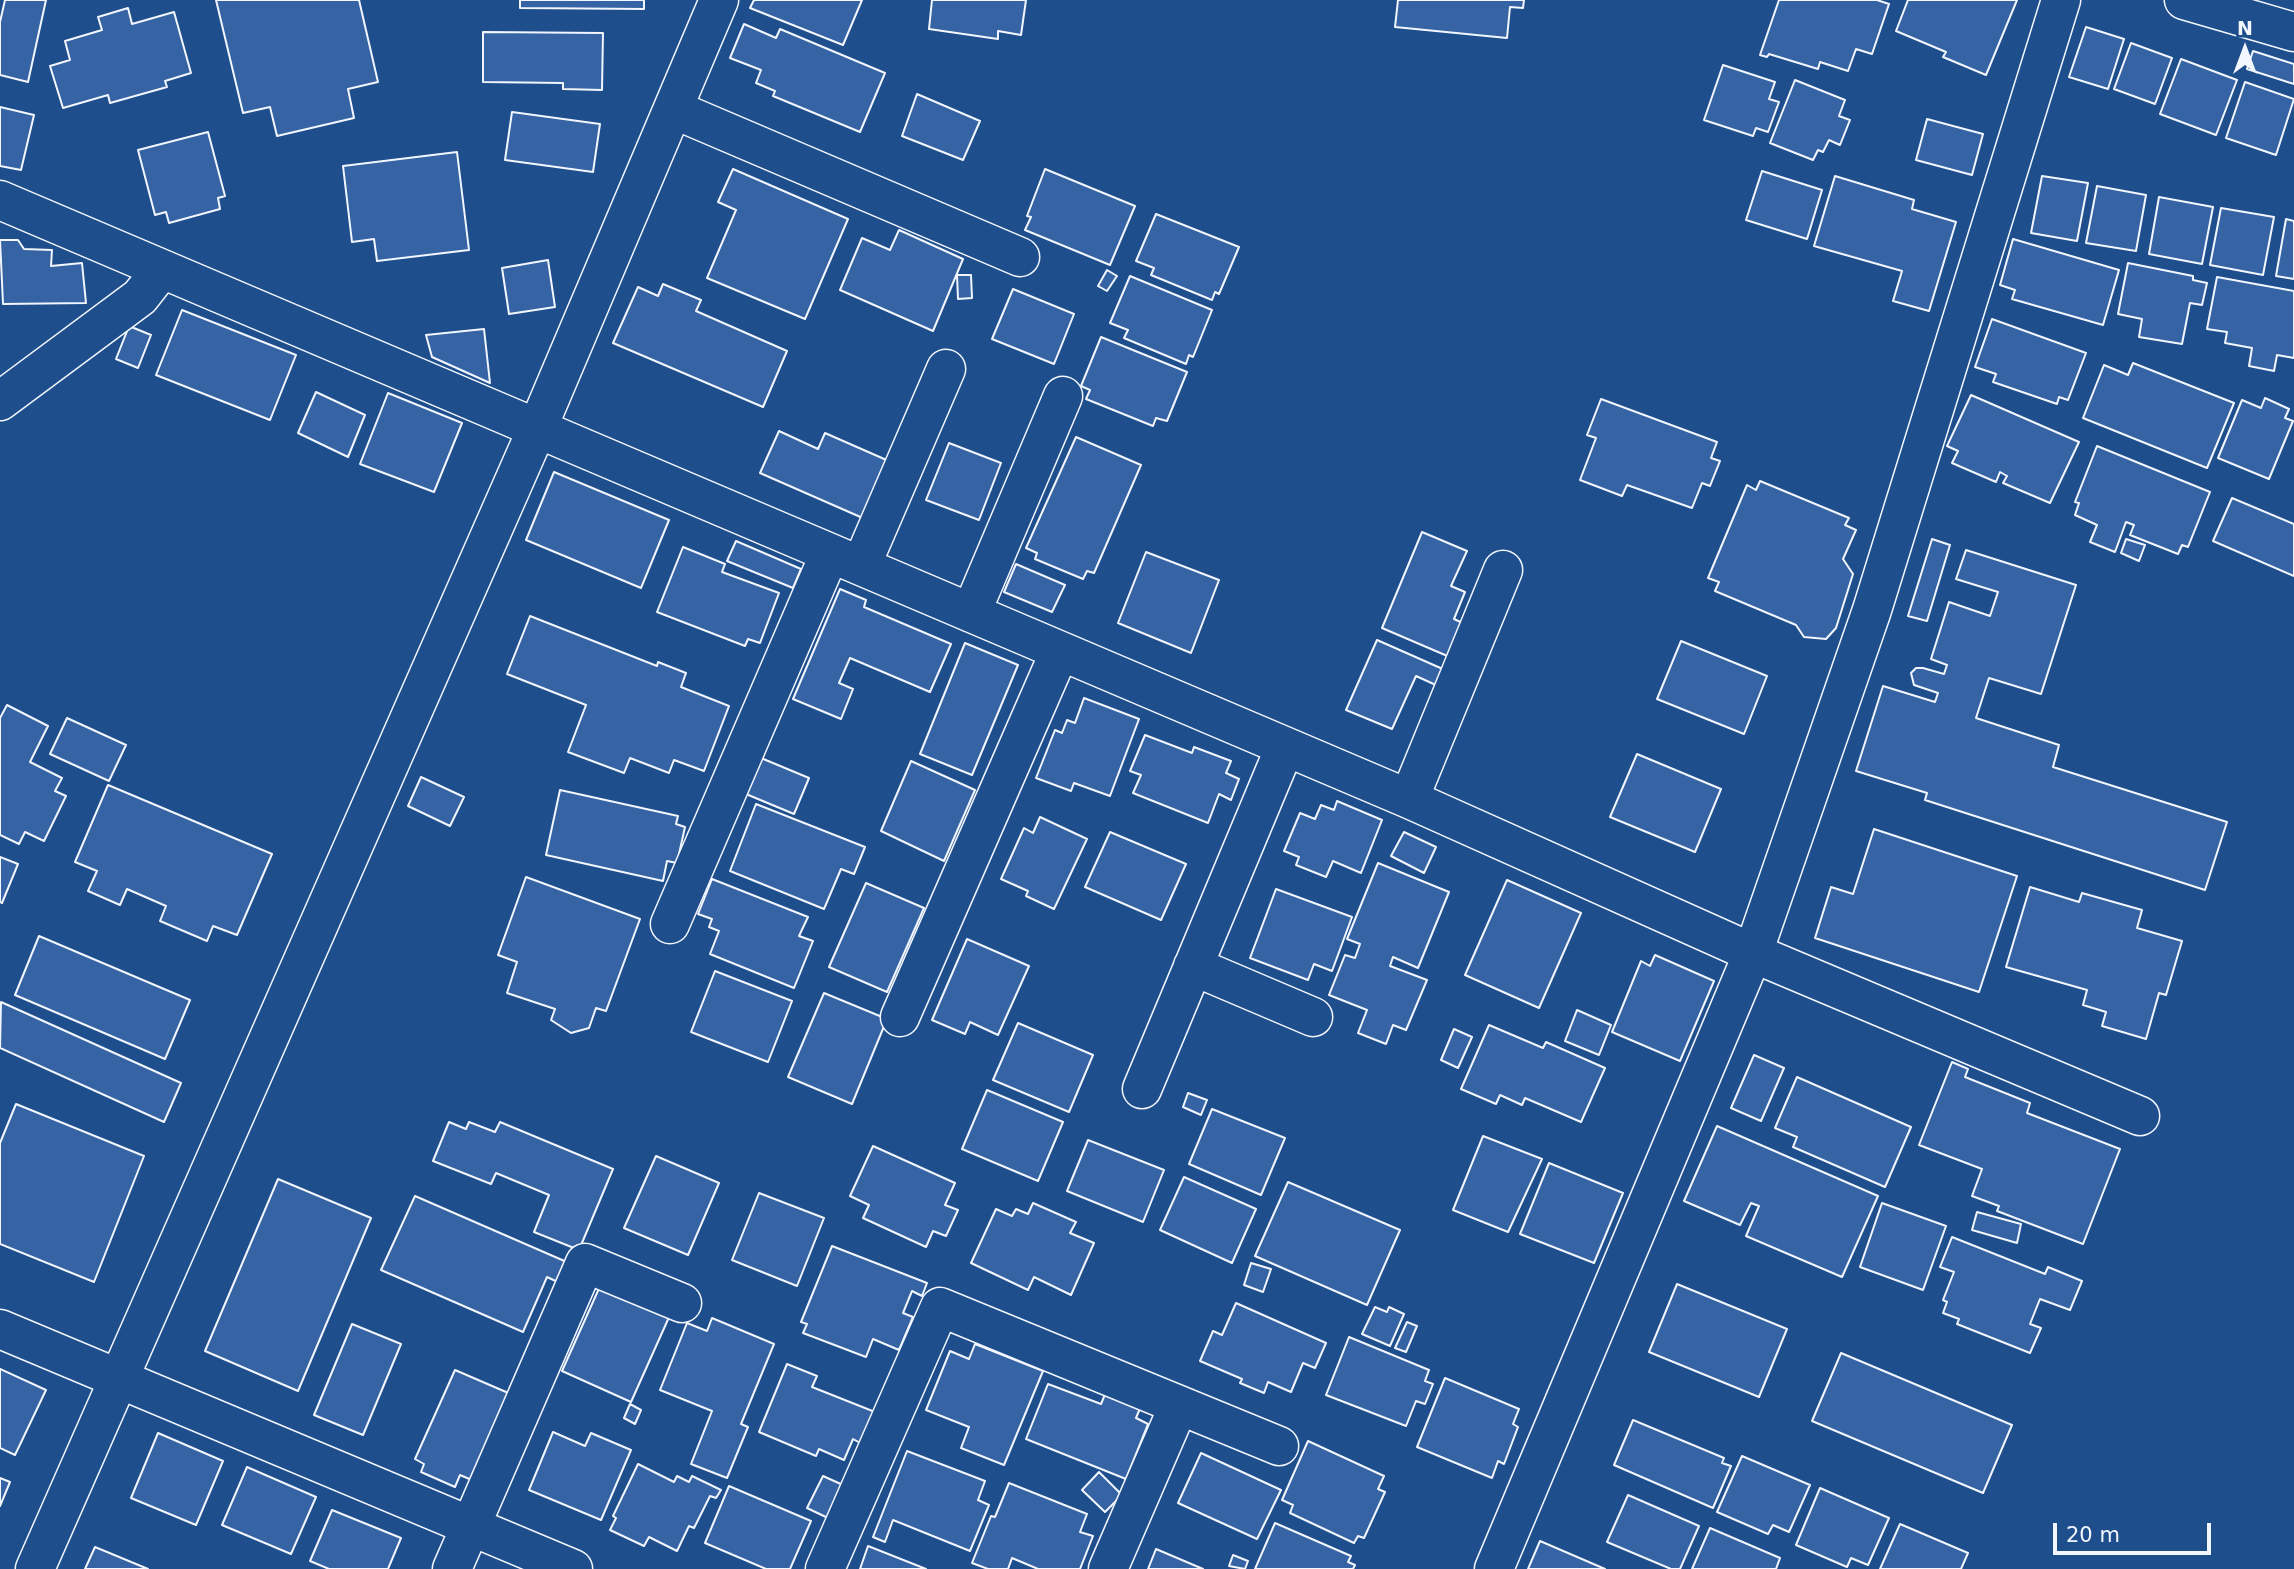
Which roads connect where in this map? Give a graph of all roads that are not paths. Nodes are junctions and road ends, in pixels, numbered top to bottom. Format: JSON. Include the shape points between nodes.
{"nodes":[{"id":1,"x":719,"y":0,"type":"edge"},
{"id":2,"x":2061,"y":0,"type":"edge"},
{"id":3,"x":2184,"y":0,"type":"edge"},
{"id":4,"x":2294,"y":32,"type":"edge"},
{"id":5,"x":673,"y":108,"type":"junction"},
{"id":6,"x":0,"y":200,"type":"edge"},
{"id":7,"x":1020,"y":257,"type":"dead end"},
{"id":8,"x":162,"y":269,"type":"junction"},
{"id":9,"x":946,"y":369,"type":"dead end"},
{"id":10,"x":1063,"y":396,"type":"dead end"},
{"id":11,"x":0,"y":401,"type":"edge"},
{"id":12,"x":537,"y":429,"type":"junction"},
{"id":13,"x":845,"y":560,"type":"junction"},
{"id":14,"x":1503,"y":570,"type":"dead end"},
{"id":15,"x":971,"y":613,"type":"junction"},
{"id":16,"x":1060,"y":651,"type":"junction"},
{"id":17,"x":1285,"y":747,"type":"junction"},
{"id":18,"x":1409,"y":799,"type":"junction"},
{"id":19,"x":670,"y":924,"type":"dead end"},
{"id":20,"x":1753,"y":953,"type":"junction"},
{"id":21,"x":1193,"y":966,"type":"junction"},
{"id":22,"x":900,"y":1017,"type":"dead end"},
{"id":23,"x":1313,"y":1017,"type":"dead end"},
{"id":24,"x":1142,"y":1089,"type":"dead end"},
{"id":25,"x":2140,"y":1116,"type":"dead end"},
{"id":26,"x":682,"y":1303,"type":"dead end"},
{"id":27,"x":0,"y":1329,"type":"edge"},
{"id":28,"x":120,"y":1382,"type":"junction"},
{"id":29,"x":1179,"y":1405,"type":"junction"},
{"id":30,"x":1279,"y":1446,"type":"dead end"},
{"id":31,"x":471,"y":1525,"type":"junction"},
{"id":32,"x":36,"y":1569,"type":"edge"},
{"id":33,"x":452,"y":1569,"type":"edge"},
{"id":34,"x":573,"y":1569,"type":"edge"},
{"id":35,"x":825,"y":1569,"type":"edge"},
{"id":36,"x":1108,"y":1569,"type":"edge"},
{"id":37,"x":1494,"y":1569,"type":"edge"}],
"edges":[{"from":1,"to":5,"type":"street"},
{"from":2,"to":20,"type":"street","via":[[1872,610]]},
{"from":3,"to":4,"type":"street"},
{"from":5,"to":7,"type":"street"},
{"from":5,"to":12,"type":"street"},
{"from":6,"to":8,"type":"street"},
{"from":8,"to":11,"type":"street","via":[[140,297]]},
{"from":8,"to":12,"type":"street"},
{"from":9,"to":13,"type":"street"},
{"from":10,"to":15,"type":"street"},
{"from":12,"to":13,"type":"street"},
{"from":12,"to":28,"type":"street"},
{"from":13,"to":15,"type":"street"},
{"from":13,"to":19,"type":"street"},
{"from":14,"to":18,"type":"street"},
{"from":15,"to":16,"type":"street"},
{"from":16,"to":17,"type":"street"},
{"from":16,"to":22,"type":"street"},
{"from":17,"to":18,"type":"street"},
{"from":17,"to":21,"type":"street"},
{"from":18,"to":20,"type":"street"},
{"from":20,"to":25,"type":"street"},
{"from":20,"to":37,"type":"street"},
{"from":21,"to":23,"type":"street"},
{"from":21,"to":24,"type":"street"},
{"from":26,"to":31,"type":"street","via":[[585,1264]]},
{"from":27,"to":28,"type":"street"},
{"from":28,"to":31,"type":"street"},
{"from":28,"to":32,"type":"street"},
{"from":29,"to":30,"type":"street"},
{"from":29,"to":35,"type":"street","via":[[940,1307]]},
{"from":29,"to":36,"type":"street"},
{"from":31,"to":33,"type":"street"},
{"from":31,"to":34,"type":"street"}]}
